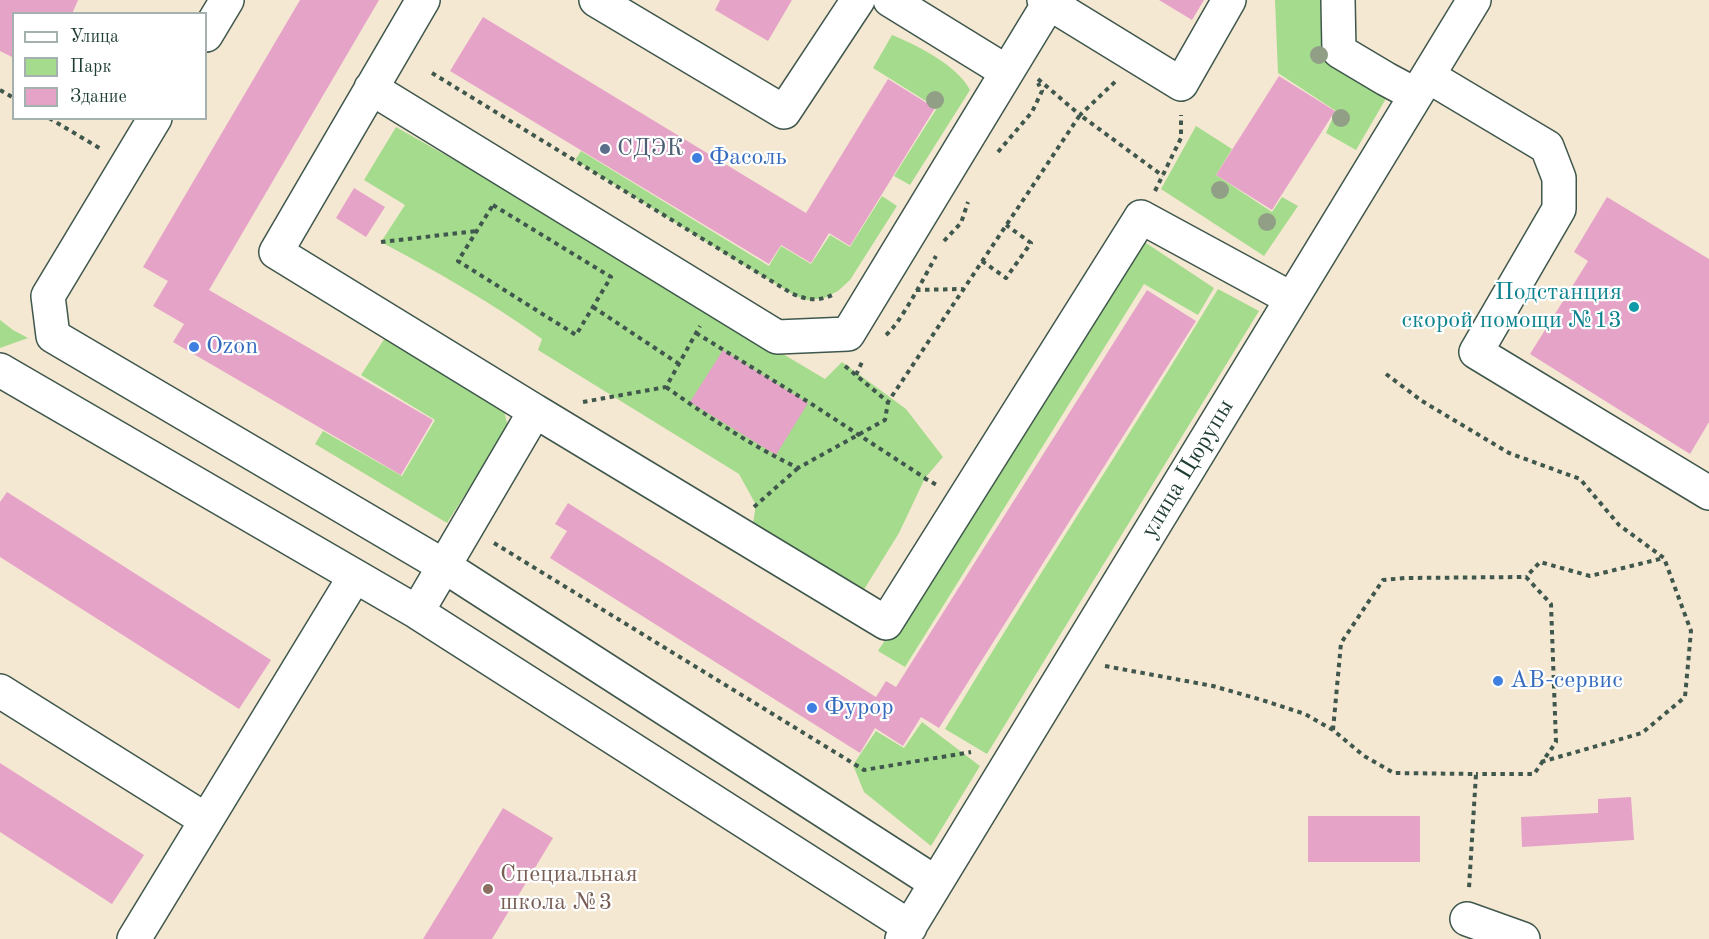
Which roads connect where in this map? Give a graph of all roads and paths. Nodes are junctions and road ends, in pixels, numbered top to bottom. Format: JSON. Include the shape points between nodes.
{"nodes":[{"id":1,"x":227,"y":0,"type":"edge"},
{"id":2,"x":423,"y":0,"type":"edge"},
{"id":3,"x":596,"y":0,"type":"edge"},
{"id":4,"x":858,"y":0,"type":"edge"},
{"id":5,"x":890,"y":0,"type":"edge"},
{"id":6,"x":1229,"y":0,"type":"edge"},
{"id":7,"x":1338,"y":0,"type":"edge"},
{"id":8,"x":1474,"y":0,"type":"edge"},
{"id":9,"x":1047,"y":1,"type":"edge"},
{"id":10,"x":207,"y":33,"type":"edge"},
{"id":11,"x":1139,"y":58,"type":"junction"},
{"id":12,"x":1007,"y":72,"type":"junction"},
{"id":13,"x":432,"y":73,"type":"dead end"},
{"id":14,"x":1181,"y":84,"type":"junction"},
{"id":15,"x":1422,"y":85,"type":"junction"},
{"id":16,"x":371,"y":88,"type":"junction"},
{"id":17,"x":1080,"y":115,"type":"junction"},
{"id":18,"x":52,"y":120,"type":"edge"},
{"id":19,"x":154,"y":120,"type":"edge"},
{"id":20,"x":994,"y":159,"type":"dead end"},
{"id":21,"x":128,"y":164,"type":"junction"},
{"id":22,"x":1163,"y":176,"type":"junction"},
{"id":23,"x":969,"y":198,"type":"dead end"},
{"id":24,"x":1141,"y":217,"type":"junction"},
{"id":25,"x":1006,"y":225,"type":"junction"},
{"id":26,"x":477,"y":231,"type":"junction"},
{"id":27,"x":381,"y":242,"type":"dead end"},
{"id":28,"x":982,"y":261,"type":"junction"},
{"id":29,"x":880,"y":280,"type":"junction"},
{"id":30,"x":963,"y":289,"type":"junction"},
{"id":31,"x":841,"y":290,"type":"dead end"},
{"id":32,"x":916,"y":290,"type":"junction"},
{"id":33,"x":715,"y":299,"type":"junction"},
{"id":34,"x":1292,"y":299,"type":"junction"},
{"id":35,"x":593,"y":307,"type":"junction"},
{"id":36,"x":696,"y":333,"type":"junction"},
{"id":37,"x":883,"y":337,"type":"dead end"},
{"id":38,"x":865,"y":356,"type":"dead end"},
{"id":39,"x":679,"y":364,"type":"junction"},
{"id":40,"x":842,"y":364,"type":"dead end"},
{"id":41,"x":0,"y":370,"type":"edge"},
{"id":42,"x":856,"y":375,"type":"junction"},
{"id":43,"x":1386,"y":375,"type":"dead end"},
{"id":44,"x":666,"y":387,"type":"junction"},
{"id":45,"x":888,"y":402,"type":"junction"},
{"id":46,"x":535,"y":411,"type":"junction"},
{"id":47,"x":859,"y":435,"type":"junction"},
{"id":48,"x":798,"y":468,"type":"junction"},
{"id":49,"x":925,"y":478,"type":"dead end"},
{"id":50,"x":1709,"y":493,"type":"edge"},
{"id":51,"x":756,"y":506,"type":"dead end"},
{"id":52,"x":485,"y":537,"type":"dead end"},
{"id":53,"x":1664,"y":558,"type":"junction"},
{"id":54,"x":444,"y":566,"type":"junction"},
{"id":55,"x":355,"y":576,"type":"junction"},
{"id":56,"x":1526,"y":577,"type":"junction"},
{"id":57,"x":417,"y":612,"type":"junction"},
{"id":58,"x":1072,"y":659,"type":"junction"},
{"id":59,"x":0,"y":691,"type":"edge"},
{"id":60,"x":1333,"y":730,"type":"junction"},
{"id":61,"x":971,"y":752,"type":"dead end"},
{"id":62,"x":1541,"y":762,"type":"junction"},
{"id":63,"x":1476,"y":774,"type":"junction"},
{"id":64,"x":206,"y":820,"type":"junction"},
{"id":65,"x":936,"y":883,"type":"junction"},
{"id":66,"x":1467,"y":919,"type":"joint"},
{"id":67,"x":906,"y":933,"type":"edge"},
{"id":68,"x":134,"y":939,"type":"edge"},
{"id":69,"x":1523,"y":939,"type":"edge"}],
"edges":[{"from":1,"to":10,"type":"street"},
{"from":2,"to":16,"type":"street"},
{"from":3,"to":4,"type":"street","via":[[784,112]]},
{"from":5,"to":12,"type":"street"},
{"from":6,"to":14,"type":"street"},
{"from":7,"to":15,"type":"street","via":[[1339,51]]},
{"from":8,"to":15,"type":"street","name":"улица Цюрупы"},
{"from":9,"to":11,"type":"street"},
{"from":9,"to":12,"type":"street"},
{"from":11,"to":14,"type":"street"},
{"from":11,"to":17,"type":"path"},
{"from":12,"to":29,"type":"street"},
{"from":13,"to":31,"type":"path","via":[[791,293],[814,300]]},
{"from":14,"to":22,"type":"path","via":[[1181,138]]},
{"from":15,"to":34,"type":"street","name":"улица Цюрупы"},
{"from":15,"to":50,"type":"street","via":[[1547,147],[1559,178],[1559,209],[1476,352]]},
{"from":16,"to":33,"type":"street"},
{"from":16,"to":46,"type":"street","via":[[276,252]]},
{"from":17,"to":20,"type":"path","via":[[1036,78],[1042,91],[1032,112]]},
{"from":17,"to":22,"type":"path"},
{"from":17,"to":25,"type":"path"},
{"from":18,"to":21,"type":"path"},
{"from":19,"to":21,"type":"street"},
{"from":21,"to":54,"type":"street","via":[[48,296],[52,336]]},
{"from":22,"to":24,"type":"path"},
{"from":23,"to":32,"type":"path","via":[[961,223],[944,242]]},
{"from":24,"to":34,"type":"street"},
{"from":24,"to":46,"type":"street","via":[[885,623]]},
{"from":25,"to":28,"type":"path"},
{"from":25,"to":28,"type":"path","via":[[1031,243],[1006,278]]},
{"from":26,"to":27,"type":"path"},
{"from":26,"to":35,"type":"path","via":[[493,205],[611,277]]},
{"from":26,"to":35,"type":"path","via":[[458,261],[576,334]]},
{"from":28,"to":30,"type":"path"},
{"from":29,"to":32,"type":"path","via":[[892,288]]},
{"from":29,"to":33,"type":"street","via":[[848,334],[777,337]]},
{"from":30,"to":32,"type":"path"},
{"from":30,"to":45,"type":"path"},
{"from":32,"to":37,"type":"path"},
{"from":33,"to":36,"type":"path"},
{"from":34,"to":58,"type":"street","name":"улица Цюрупы"},
{"from":35,"to":39,"type":"path"},
{"from":36,"to":39,"type":"path"},
{"from":36,"to":47,"type":"path"},
{"from":38,"to":42,"type":"path"},
{"from":39,"to":44,"type":"path"},
{"from":40,"to":42,"type":"path"},
{"from":41,"to":55,"type":"street"},
{"from":42,"to":45,"type":"path"},
{"from":43,"to":53,"type":"path","via":[[1509,453],[1580,479],[1619,525]]},
{"from":44,"to":46,"type":"path"},
{"from":44,"to":48,"type":"path"},
{"from":45,"to":47,"type":"path","via":[[885,420]]},
{"from":46,"to":54,"type":"street"},
{"from":47,"to":48,"type":"path"},
{"from":47,"to":49,"type":"path"},
{"from":48,"to":51,"type":"path"},
{"from":52,"to":61,"type":"path","via":[[864,770]]},
{"from":53,"to":56,"type":"path","via":[[1590,576],[1540,562]]},
{"from":53,"to":62,"type":"path","via":[[1691,631],[1685,697],[1642,733]]},
{"from":54,"to":57,"type":"street"},
{"from":54,"to":65,"type":"street"},
{"from":55,"to":57,"type":"street"},
{"from":55,"to":64,"type":"street"},
{"from":56,"to":60,"type":"path","via":[[1383,580],[1341,643]]},
{"from":56,"to":62,"type":"path","via":[[1551,604],[1556,742]]},
{"from":57,"to":67,"type":"street"},
{"from":58,"to":60,"type":"path","via":[[1213,686],[1305,714]]},
{"from":58,"to":65,"type":"street","name":"улица Цюрупы"},
{"from":59,"to":64,"type":"street"},
{"from":60,"to":63,"type":"path","via":[[1364,756],[1394,773]]},
{"from":62,"to":63,"type":"path","via":[[1534,774]]},
{"from":63,"to":66,"type":"path"},
{"from":64,"to":68,"type":"street"},
{"from":65,"to":67,"type":"street","name":"улица Цюрупы"},
{"from":66,"to":69,"type":"street"}]}
